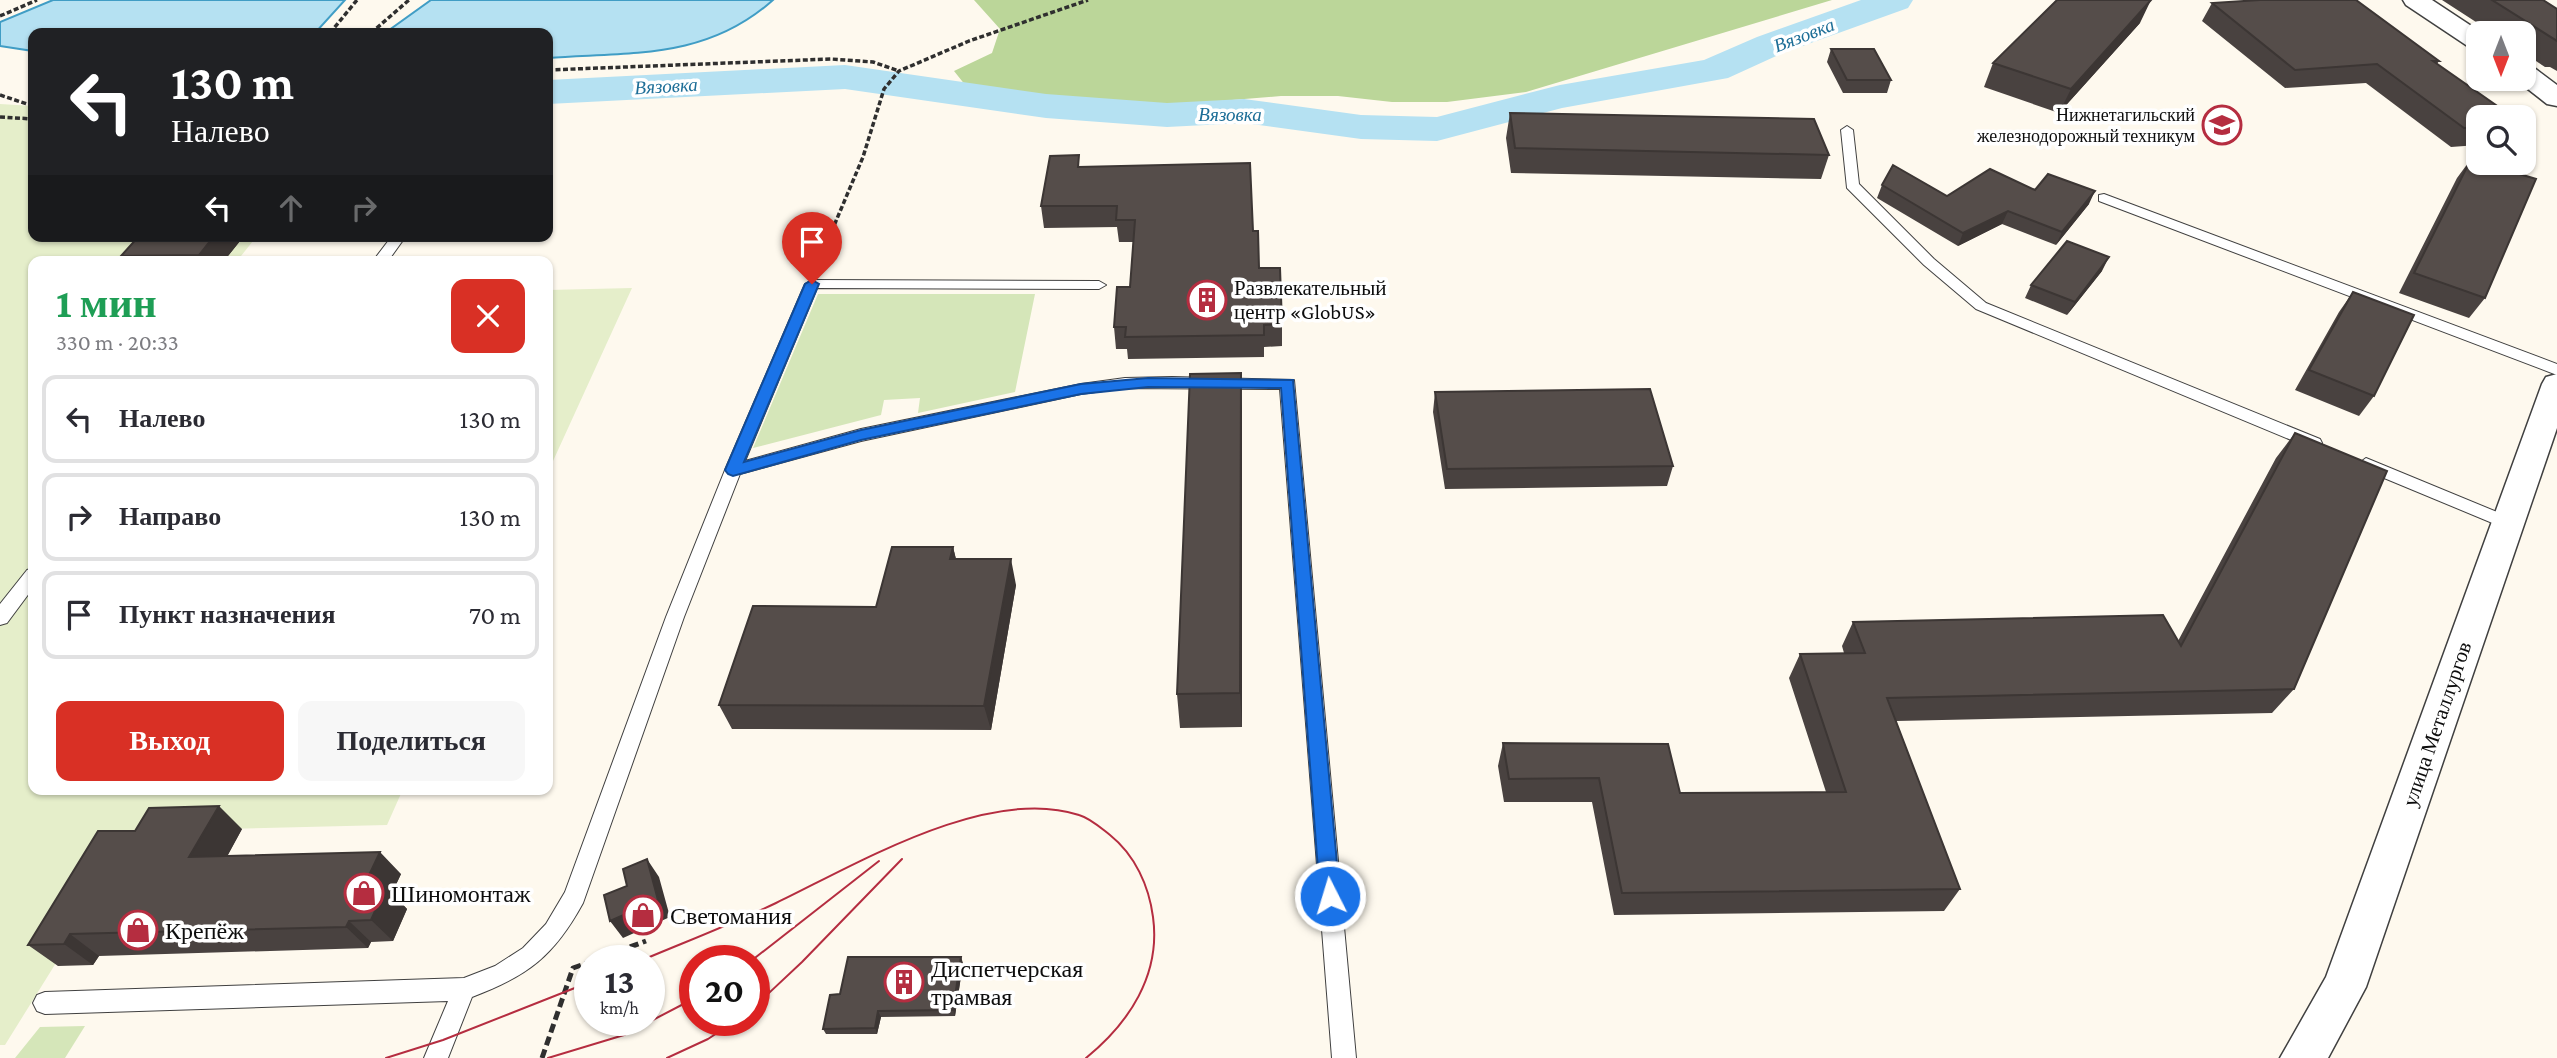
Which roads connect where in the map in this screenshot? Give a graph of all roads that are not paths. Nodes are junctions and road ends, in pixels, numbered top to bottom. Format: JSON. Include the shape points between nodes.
{"nodes":[{"id":1,"x":2415,"y":0,"type":"edge"},
{"id":2,"x":2466,"y":34,"type":"edge"},
{"id":3,"x":2536,"y":82,"type":"edge"},
{"id":4,"x":2557,"y":98,"type":"edge"},
{"id":5,"x":1847,"y":130,"type":"dead end"},
{"id":6,"x":2104,"y":198,"type":"dead end"},
{"id":7,"x":395,"y":242,"type":"edge"},
{"id":8,"x":384,"y":256,"type":"edge"},
{"id":9,"x":1099,"y":285,"type":"dead end"},
{"id":10,"x":2557,"y":370,"type":"edge"},
{"id":11,"x":2557,"y":384,"type":"edge"},
{"id":12,"x":2328,"y":449,"type":"edge"},
{"id":13,"x":2354,"y":459,"type":"edge"},
{"id":14,"x":733,"y":470,"type":"junction"},
{"id":15,"x":2508,"y":523,"type":"junction"},
{"id":16,"x":28,"y":582,"type":"edge"},
{"id":17,"x":0,"y":618,"type":"edge"},
{"id":18,"x":464,"y":989,"type":"junction"},
{"id":19,"x":45,"y":1003,"type":"dead end"},
{"id":20,"x":436,"y":1058,"type":"edge"},
{"id":21,"x":1344,"y":1058,"type":"edge"},
{"id":22,"x":2303,"y":1058,"type":"edge"}],
"edges":[{"from":1,"to":2,"type":"street"},
{"from":3,"to":4,"type":"street"},
{"from":5,"to":12,"type":"lane","via":[[1852,186],[1929,262],[1982,306]]},
{"from":6,"to":10,"type":"lane"},
{"from":7,"to":8,"type":"lane"},
{"from":9,"to":14,"type":"lane","via":[[812,284]]},
{"from":11,"to":15,"type":"street","name":"улица Металлургов"},
{"from":13,"to":15,"type":"lane"},
{"from":14,"to":18,"type":"lane","via":[[575,896],[551,937],[534,954],[495,978]]},
{"from":14,"to":21,"type":"lane","via":[[861,435],[1081,389],[1160,382],[1288,384]]},
{"from":15,"to":22,"type":"street","name":"улица Металлургов","via":[[2344,987]]},
{"from":16,"to":17,"type":"lane"},
{"from":18,"to":19,"type":"lane"},
{"from":18,"to":20,"type":"lane"}]}
